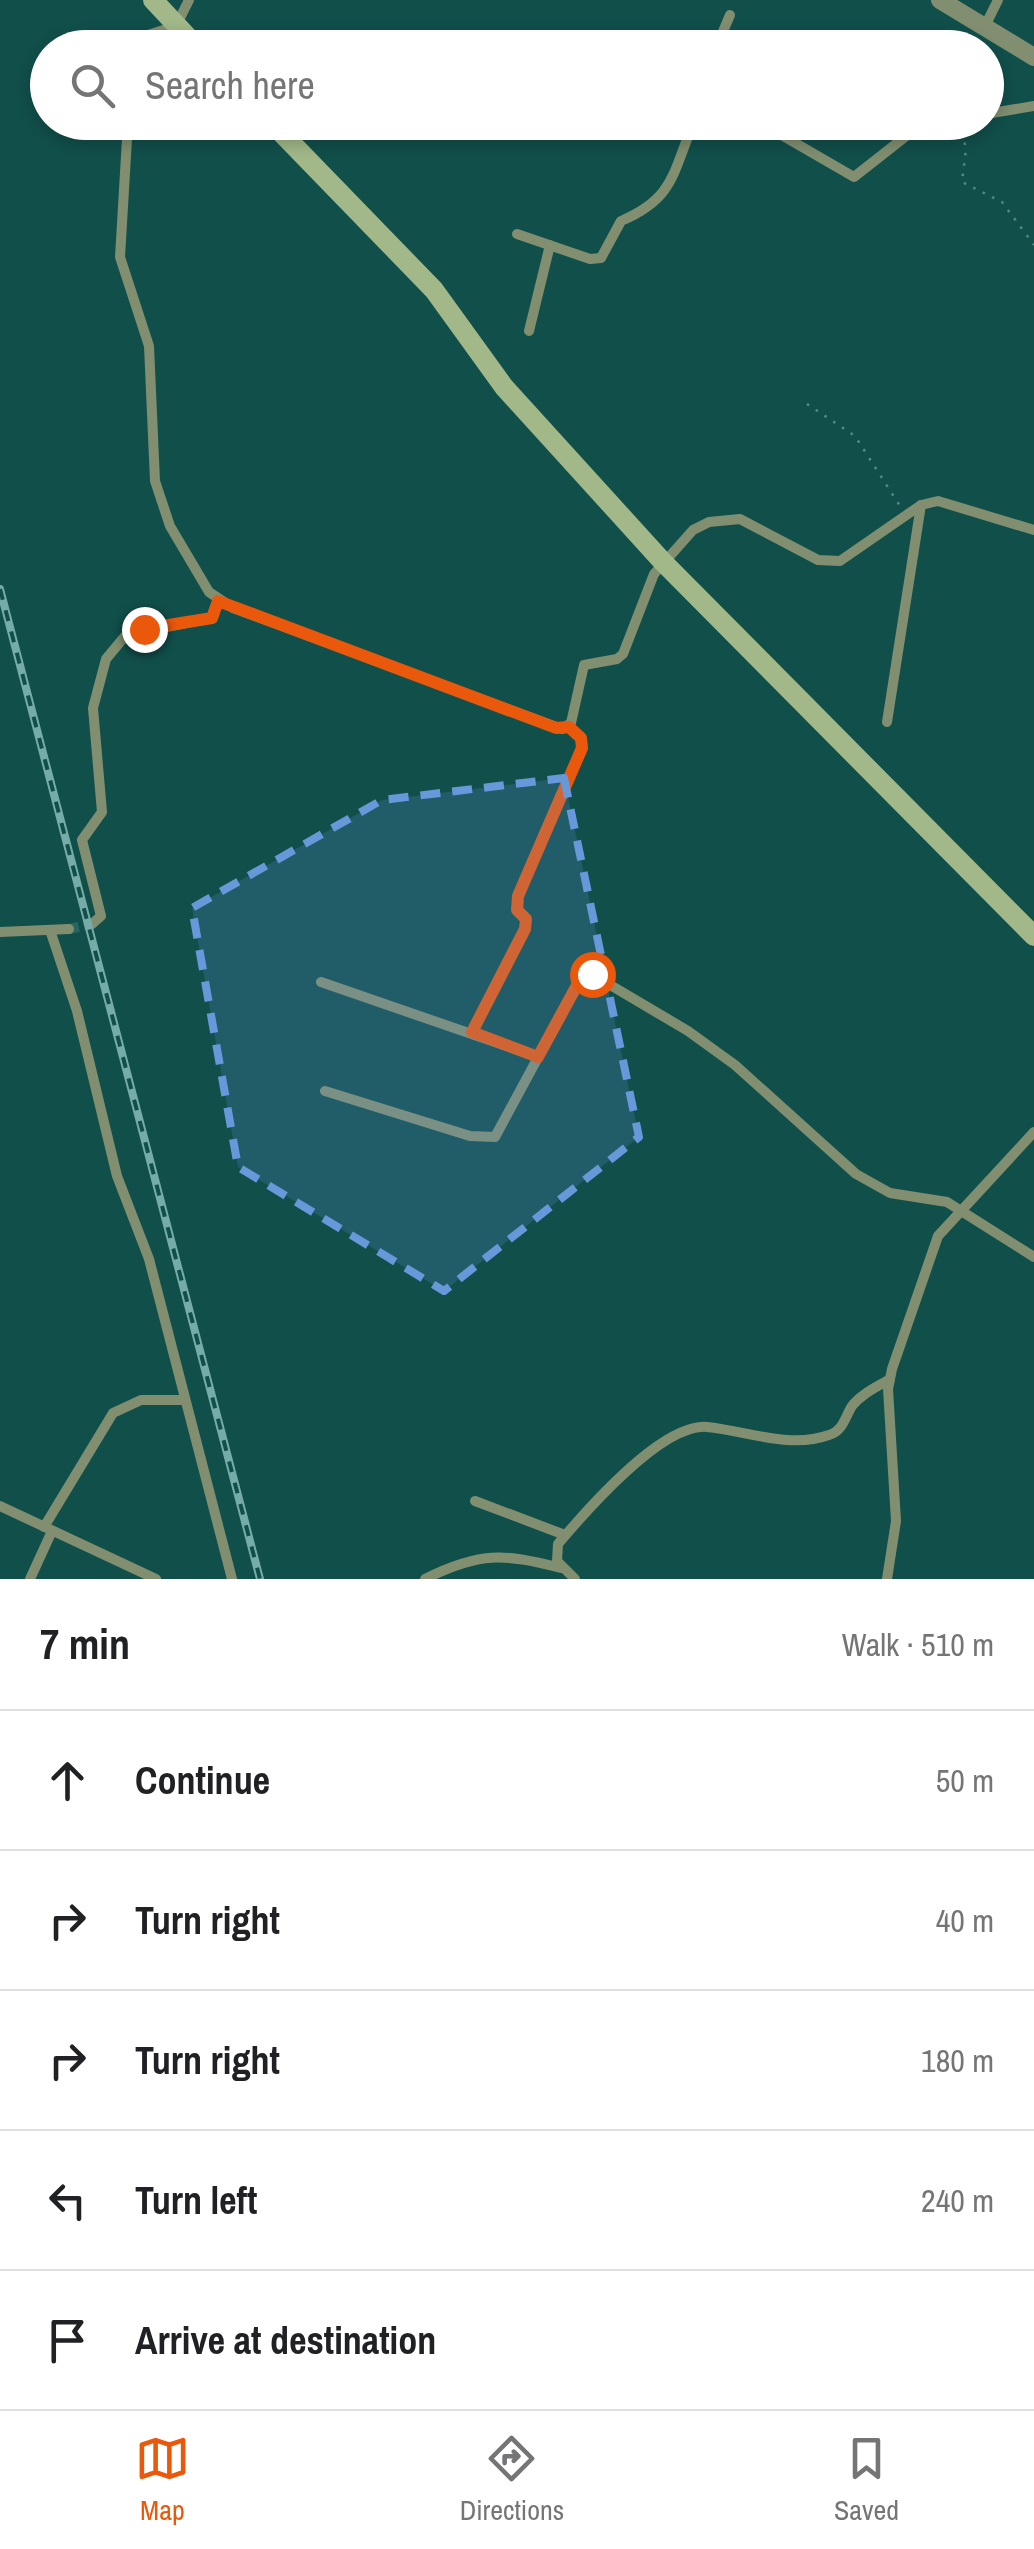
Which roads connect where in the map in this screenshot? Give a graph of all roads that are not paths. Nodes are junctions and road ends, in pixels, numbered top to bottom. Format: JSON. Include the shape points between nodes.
{"nodes":[{"id":1,"x":154,"y":0,"type":"edge"},
{"id":2,"x":190,"y":0,"type":"edge"},
{"id":3,"x":940,"y":0,"type":"edge"},
{"id":4,"x":998,"y":0,"type":"edge"},
{"id":5,"x":730,"y":15,"type":"dead end"},
{"id":6,"x":176,"y":26,"type":"junction"},
{"id":7,"x":986,"y":26,"type":"junction"},
{"id":8,"x":164,"y":30,"type":"edge"},
{"id":9,"x":180,"y":30,"type":"edge"},
{"id":10,"x":724,"y":30,"type":"edge"},
{"id":11,"x":992,"y":30,"type":"edge"},
{"id":12,"x":1004,"y":38,"type":"edge"},
{"id":13,"x":1034,"y":57,"type":"edge"},
{"id":14,"x":1034,"y":106,"type":"edge"},
{"id":15,"x":1004,"y":111,"type":"edge"},
{"id":16,"x":127,"y":140,"type":"edge"},
{"id":17,"x":288,"y":140,"type":"edge"},
{"id":18,"x":686,"y":140,"type":"edge"},
{"id":19,"x":790,"y":140,"type":"edge"},
{"id":20,"x":901,"y":140,"type":"edge"},
{"id":21,"x":517,"y":234,"type":"dead end"},
{"id":22,"x":550,"y":245,"type":"junction"},
{"id":23,"x":529,"y":330,"type":"dead end"},
{"id":24,"x":921,"y":505,"type":"junction"},
{"id":25,"x":1034,"y":530,"type":"edge"},
{"id":26,"x":663,"y":562,"type":"junction"},
{"id":27,"x":218,"y":601,"type":"junction"},
{"id":28,"x":888,"y":722,"type":"dead end"},
{"id":29,"x":92,"y":924,"type":"dead end"},
{"id":30,"x":69,"y":929,"type":"tunnel mouth"},
{"id":31,"x":50,"y":930,"type":"junction"},
{"id":32,"x":0,"y":932,"type":"edge"},
{"id":33,"x":1034,"y":936,"type":"edge"},
{"id":34,"x":322,"y":982,"type":"dead end"},
{"id":35,"x":538,"y":1057,"type":"junction"},
{"id":36,"x":325,"y":1090,"type":"dead end"},
{"id":37,"x":1034,"y":1132,"type":"edge"},
{"id":38,"x":962,"y":1209,"type":"junction"},
{"id":39,"x":1034,"y":1257,"type":"edge"},
{"id":40,"x":890,"y":1379,"type":"junction"},
{"id":41,"x":184,"y":1400,"type":"junction"},
{"id":42,"x":474,"y":1501,"type":"dead end"},
{"id":43,"x":0,"y":1506,"type":"edge"},
{"id":44,"x":48,"y":1529,"type":"junction"},
{"id":45,"x":566,"y":1536,"type":"junction"},
{"id":46,"x":561,"y":1568,"type":"junction"},
{"id":47,"x":30,"y":1579,"type":"edge"},
{"id":48,"x":156,"y":1579,"type":"edge"},
{"id":49,"x":232,"y":1579,"type":"edge"},
{"id":50,"x":424,"y":1579,"type":"edge"},
{"id":51,"x":575,"y":1579,"type":"edge"},
{"id":52,"x":887,"y":1579,"type":"edge"}],
"edges":[{"from":1,"to":6,"type":"main road"},
{"from":2,"to":6,"type":"street"},
{"from":3,"to":7,"type":"street"},
{"from":4,"to":7,"type":"street"},
{"from":5,"to":10,"type":"street"},
{"from":6,"to":8,"type":"street"},
{"from":6,"to":9,"type":"main road"},
{"from":7,"to":11,"type":"street"},
{"from":12,"to":13,"type":"street"},
{"from":14,"to":15,"type":"street"},
{"from":16,"to":27,"type":"street","via":[[120,257],[149,346],[155,481],[170,526]]},
{"from":17,"to":26,"type":"main road","via":[[434,290],[504,387]]},
{"from":18,"to":22,"type":"street","via":[[660,199],[621,221],[601,258]]},
{"from":19,"to":20,"type":"street","via":[[854,178]]},
{"from":21,"to":22,"type":"street"},
{"from":22,"to":23,"type":"street"},
{"from":24,"to":25,"type":"street","via":[[938,501]]},
{"from":24,"to":26,"type":"street","via":[[840,562],[818,560],[754,524],[723,518],[693,530]]},
{"from":24,"to":28,"type":"street"},
{"from":26,"to":27,"type":"street","via":[[623,654],[584,664],[569,727],[556,728]]},
{"from":26,"to":33,"type":"main road"},
{"from":27,"to":29,"type":"street","via":[[212,618],[126,635],[101,670],[93,708],[102,812],[82,840],[101,916]]},
{"from":30,"to":31,"type":"street"},
{"from":31,"to":32,"type":"street"},
{"from":31,"to":41,"type":"street","via":[[117,1176],[149,1258]]},
{"from":34,"to":35,"type":"street"},
{"from":35,"to":36,"type":"street","via":[[504,1127],[488,1138]]},
{"from":35,"to":38,"type":"street","via":[[582,976],[592,974],[688,1031],[756,1082],[856,1174],[890,1193],[932,1197]]},
{"from":37,"to":38,"type":"street"},
{"from":38,"to":39,"type":"street"},
{"from":38,"to":40,"type":"street","via":[[932,1249]]},
{"from":40,"to":45,"type":"street","via":[[855,1402],[830,1436],[781,1440],[704,1427],[685,1431],[642,1458]]},
{"from":40,"to":52,"type":"street","via":[[896,1521]]},
{"from":41,"to":44,"type":"street","via":[[141,1400],[114,1413]]},
{"from":41,"to":49,"type":"street"},
{"from":42,"to":45,"type":"street"},
{"from":43,"to":44,"type":"street"},
{"from":44,"to":47,"type":"street"},
{"from":44,"to":48,"type":"street"},
{"from":45,"to":46,"type":"street","via":[[556,1549]]},
{"from":46,"to":50,"type":"street","via":[[492,1555]]},
{"from":46,"to":51,"type":"street"}]}
